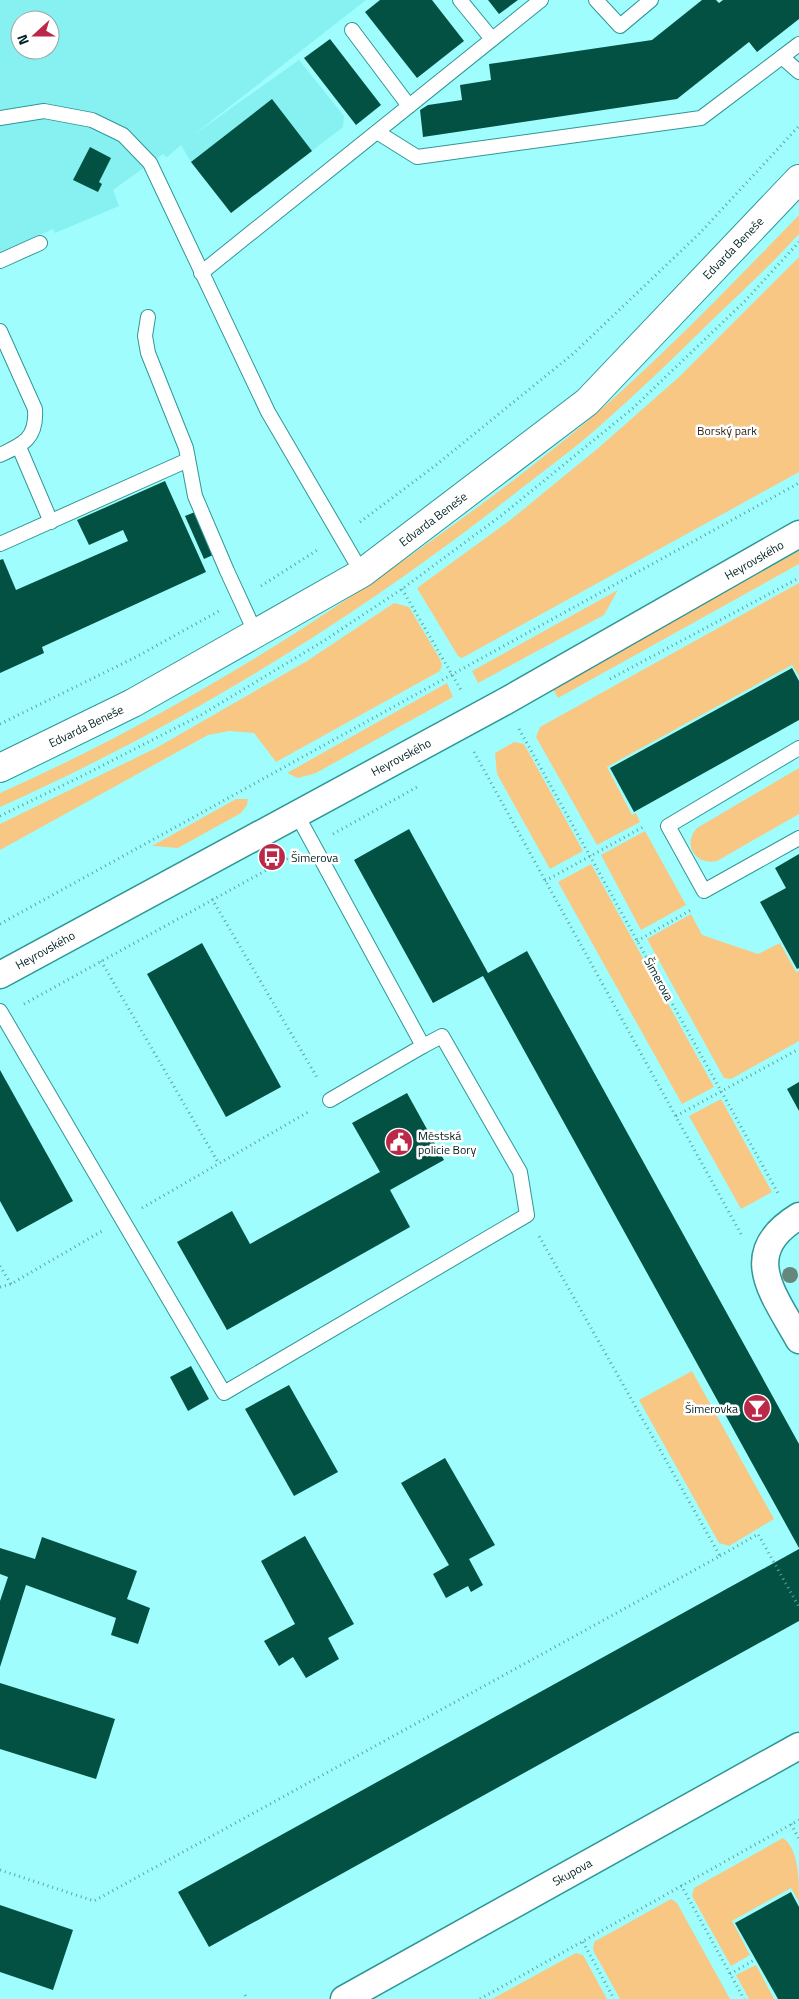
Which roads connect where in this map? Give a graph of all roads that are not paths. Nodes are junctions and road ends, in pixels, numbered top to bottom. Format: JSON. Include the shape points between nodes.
{"nodes":[{"id":1,"x":460,"y":0,"type":"edge"},
{"id":2,"x":540,"y":0,"type":"edge"},
{"id":3,"x":596,"y":0,"type":"edge"},
{"id":4,"x":651,"y":0,"type":"edge"},
{"id":5,"x":352,"y":30,"type":"dead end"},
{"id":6,"x":492,"y":39,"type":"junction"},
{"id":7,"x":799,"y":44,"type":"edge"},
{"id":8,"x":782,"y":57,"type":"junction"},
{"id":9,"x":799,"y":72,"type":"edge"},
{"id":10,"x":409,"y":106,"type":"junction"},
{"id":11,"x":0,"y":118,"type":"edge"},
{"id":12,"x":377,"y":132,"type":"junction"},
{"id":13,"x":799,"y":179,"type":"edge"},
{"id":14,"x":40,"y":244,"type":"dead end"},
{"id":15,"x":0,"y":262,"type":"edge"},
{"id":16,"x":201,"y":273,"type":"junction"},
{"id":17,"x":148,"y":318,"type":"dead end"},
{"id":18,"x":0,"y":331,"type":"edge"},
{"id":19,"x":19,"y":447,"type":"junction"},
{"id":20,"x":0,"y":455,"type":"edge"},
{"id":21,"x":188,"y":460,"type":"junction"},
{"id":22,"x":51,"y":522,"type":"junction"},
{"id":23,"x":799,"y":534,"type":"edge"},
{"id":24,"x":0,"y":544,"type":"edge"},
{"id":25,"x":362,"y":573,"type":"junction"},
{"id":26,"x":256,"y":634,"type":"junction"},
{"id":27,"x":799,"y":748,"type":"edge"},
{"id":28,"x":0,"y":768,"type":"edge"},
{"id":29,"x":296,"y":813,"type":"junction"},
{"id":30,"x":799,"y":838,"type":"edge"},
{"id":31,"x":0,"y":975,"type":"edge"},
{"id":32,"x":1,"y":1014,"type":"edge"},
{"id":33,"x":423,"y":1046,"type":"junction"},
{"id":34,"x":330,"y":1100,"type":"road end"},
{"id":35,"x":796,"y":1218,"type":"edge"},
{"id":36,"x":799,"y":1340,"type":"edge"},
{"id":37,"x":799,"y":1746,"type":"edge"},
{"id":38,"x":344,"y":1999,"type":"edge"}],
"edges":[{"from":1,"to":6,"type":"lane"},
{"from":2,"to":6,"type":"lane"},
{"from":3,"to":4,"type":"lane","via":[[620,26]]},
{"from":5,"to":10,"type":"lane"},
{"from":6,"to":10,"type":"lane"},
{"from":7,"to":8,"type":"lane"},
{"from":8,"to":9,"type":"lane"},
{"from":8,"to":12,"type":"lane","via":[[702,118],[417,157]]},
{"from":10,"to":12,"type":"lane"},
{"from":11,"to":16,"type":"lane","via":[[44,111],[92,120],[123,135],[150,163]]},
{"from":12,"to":16,"type":"lane"},
{"from":13,"to":25,"type":"street","name":"Edvarda Beneše","via":[[587,402]]},
{"from":14,"to":15,"type":"lane"},
{"from":16,"to":25,"type":"lane","via":[[268,412]]},
{"from":17,"to":21,"type":"lane","via":[[145,336],[148,353]]},
{"from":18,"to":19,"type":"lane","via":[[35,409],[34,430]]},
{"from":19,"to":20,"type":"lane"},
{"from":19,"to":22,"type":"lane"},
{"from":21,"to":22,"type":"lane"},
{"from":21,"to":26,"type":"lane","via":[[196,496]]},
{"from":22,"to":24,"type":"lane"},
{"from":23,"to":29,"type":"street","name":"Heyrovského","via":[[504,702]]},
{"from":25,"to":26,"type":"street","name":"Edvarda Beneše"},
{"from":26,"to":28,"type":"street","name":"Edvarda Beneše","via":[[133,704]]},
{"from":27,"to":30,"type":"lane","via":[[668,826],[704,891]]},
{"from":29,"to":31,"type":"street","name":"Heyrovského"},
{"from":29,"to":33,"type":"lane"},
{"from":32,"to":33,"type":"lane","via":[[224,1393],[527,1215],[520,1172],[442,1036]]},
{"from":33,"to":34,"type":"lane"},
{"from":35,"to":36,"type":"street","via":[[773,1237],[766,1252],[765,1268],[770,1287]]},
{"from":37,"to":38,"type":"street","name":"Skupova"}]}
